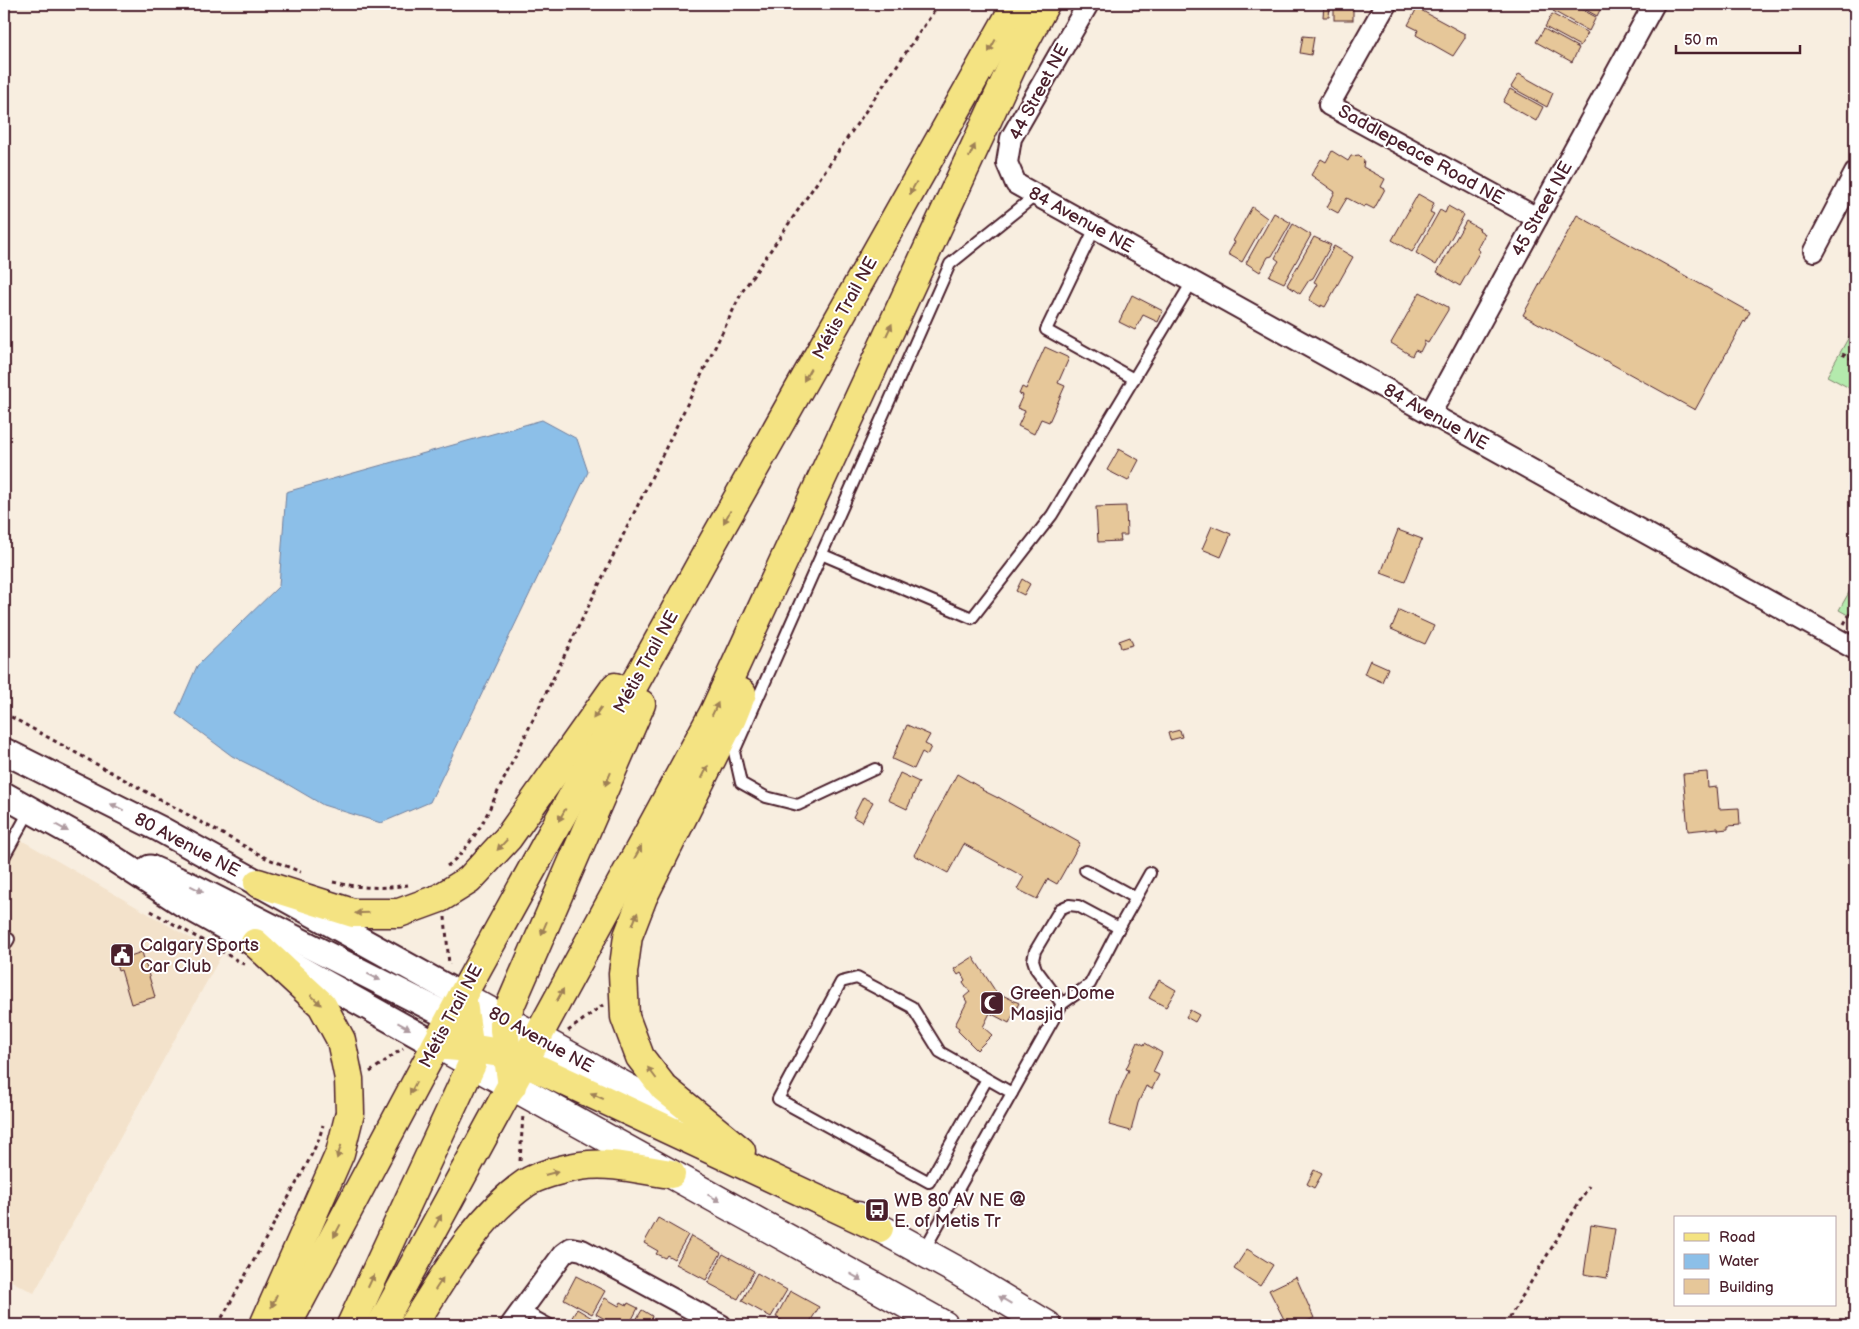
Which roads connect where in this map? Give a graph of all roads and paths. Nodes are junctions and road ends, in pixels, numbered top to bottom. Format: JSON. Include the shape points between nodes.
{"nodes":[{"id":1,"x":939,"y":4,"type":"edge"},
{"id":2,"x":1016,"y":4,"type":"edge"},
{"id":3,"x":1045,"y":4,"type":"edge"},
{"id":4,"x":1088,"y":4,"type":"edge"},
{"id":5,"x":1386,"y":4,"type":"edge"},
{"id":6,"x":1654,"y":4,"type":"edge"},
{"id":7,"x":1855,"y":173,"type":"edge"},
{"id":8,"x":1016,"y":184,"type":"joint"},
{"id":9,"x":1036,"y":195,"type":"junction"},
{"id":10,"x":1537,"y":218,"type":"junction"},
{"id":11,"x":1095,"y":228,"type":"junction"},
{"id":12,"x":1814,"y":251,"type":"dead end"},
{"id":13,"x":1192,"y":282,"type":"junction"},
{"id":14,"x":1842,"y":354,"type":"dead end"},
{"id":15,"x":1855,"y":360,"type":"edge"},
{"id":16,"x":869,"y":375,"type":"junction"},
{"id":17,"x":1134,"y":379,"type":"junction"},
{"id":18,"x":1430,"y":414,"type":"junction"},
{"id":19,"x":821,"y":554,"type":"junction"},
{"id":20,"x":704,"y":558,"type":"junction"},
{"id":21,"x":1855,"y":649,"type":"edge"},
{"id":22,"x":4,"y":713,"type":"edge"},
{"id":23,"x":4,"y":751,"type":"edge"},
{"id":24,"x":875,"y":769,"type":"dead end"},
{"id":25,"x":4,"y":795,"type":"edge"},
{"id":26,"x":30,"y":810,"type":"junction"},
{"id":27,"x":88,"y":842,"type":"junction"},
{"id":28,"x":4,"y":857,"type":"edge"},
{"id":29,"x":444,"y":869,"type":"dead end"},
{"id":30,"x":1085,"y":870,"type":"dead end"},
{"id":31,"x":1150,"y":873,"type":"dead end"},
{"id":32,"x":309,"y":875,"type":"dead end"},
{"id":33,"x":325,"y":880,"type":"dead end"},
{"id":34,"x":258,"y":883,"type":"junction"},
{"id":35,"x":416,"y":883,"type":"dead end"},
{"id":36,"x":1136,"y":898,"type":"junction"},
{"id":37,"x":151,"y":911,"type":"dead end"},
{"id":38,"x":445,"y":916,"type":"dead end"},
{"id":39,"x":1119,"y":928,"type":"junction"},
{"id":40,"x":4,"y":936,"type":"edge"},
{"id":41,"x":4,"y":947,"type":"edge"},
{"id":42,"x":252,"y":955,"type":"junction"},
{"id":43,"x":445,"y":973,"type":"dead end"},
{"id":44,"x":607,"y":1002,"type":"dead end"},
{"id":45,"x":1062,"y":1004,"type":"junction"},
{"id":46,"x":459,"y":1011,"type":"junction"},
{"id":47,"x":537,"y":1038,"type":"junction"},
{"id":48,"x":564,"y":1038,"type":"dead end"},
{"id":49,"x":509,"y":1042,"type":"junction"},
{"id":50,"x":436,"y":1045,"type":"junction"},
{"id":51,"x":405,"y":1046,"type":"dead end"},
{"id":52,"x":471,"y":1056,"type":"junction"},
{"id":53,"x":363,"y":1078,"type":"dead end"},
{"id":54,"x":987,"y":1079,"type":"junction"},
{"id":55,"x":512,"y":1086,"type":"junction"},
{"id":56,"x":1012,"y":1093,"type":"junction"},
{"id":57,"x":523,"y":1113,"type":"dead end"},
{"id":58,"x":324,"y":1121,"type":"dead end"},
{"id":59,"x":741,"y":1151,"type":"junction"},
{"id":60,"x":520,"y":1164,"type":"dead end"},
{"id":61,"x":671,"y":1174,"type":"junction"},
{"id":62,"x":1589,"y":1186,"type":"dead end"},
{"id":63,"x":879,"y":1228,"type":"junction"},
{"id":64,"x":923,"y":1253,"type":"junction"},
{"id":65,"x":517,"y":1318,"type":"edge"},
{"id":66,"x":218,"y":1325,"type":"edge"},
{"id":67,"x":264,"y":1325,"type":"edge"},
{"id":68,"x":287,"y":1325,"type":"edge"},
{"id":69,"x":351,"y":1325,"type":"edge"},
{"id":70,"x":382,"y":1325,"type":"edge"},
{"id":71,"x":412,"y":1325,"type":"edge"},
{"id":72,"x":550,"y":1325,"type":"edge"},
{"id":73,"x":721,"y":1325,"type":"edge"},
{"id":74,"x":944,"y":1325,"type":"edge"},
{"id":75,"x":1047,"y":1325,"type":"edge"},
{"id":76,"x":1505,"y":1325,"type":"edge"}],
"edges":[{"from":1,"to":29,"type":"path","via":[[742,292],[482,822],[471,842]]},
{"from":2,"to":20,"type":"main road","name":"Métis Trail NE","one_way":true},
{"from":16,"to":3,"type":"main road","one_way":true,"via":[[1015,60]]},
{"from":4,"to":8,"type":"street","name":"44 Street NE","via":[[1012,138],[1007,163]]},
{"from":5,"to":10,"type":"street","name":"Saddlepeace Road NE","via":[[1328,105]]},
{"from":6,"to":10,"type":"street","name":"45 Street NE"},
{"from":7,"to":12,"type":"street"},
{"from":8,"to":9,"type":"street","name":"84 Avenue NE"},
{"from":9,"to":11,"type":"street","name":"84 Avenue NE"},
{"from":9,"to":19,"type":"lane","via":[[950,264]]},
{"from":10,"to":18,"type":"street","name":"45 Street NE"},
{"from":11,"to":13,"type":"street","name":"84 Avenue NE"},
{"from":11,"to":17,"type":"lane","via":[[1046,330]]},
{"from":13,"to":17,"type":"lane"},
{"from":13,"to":18,"type":"street","name":"84 Avenue NE"},
{"from":14,"to":15,"type":"path"},
{"from":47,"to":16,"type":"main road","one_way":true,"via":[[713,714]]},
{"from":59,"to":16,"type":"main road","one_way":true,"via":[[664,1088],[640,1057],[625,1017],[623,972],[628,936],[643,897],[732,718]]},
{"from":17,"to":19,"type":"lane","via":[[1052,514],[972,618]]},
{"from":18,"to":21,"type":"street","name":"84 Avenue NE"},
{"from":19,"to":24,"type":"lane","via":[[734,752],[741,783],[766,797],[798,805]]},
{"from":20,"to":34,"type":"main road","one_way":true,"via":[[542,792],[508,838],[470,880],[440,898],[390,913],[353,913]]},
{"from":20,"to":46,"type":"main road","name":"Métis Trail NE","one_way":true},
{"from":20,"to":49,"type":"main road","one_way":true},
{"from":22,"to":32,"type":"path","via":[[266,858]]},
{"from":34,"to":23,"type":"street","name":"80 Avenue NE","one_way":true,"via":[[160,829]]},
{"from":25,"to":26,"type":"street"},
{"from":26,"to":27,"type":"street","one_way":true},
{"from":26,"to":28,"type":"lane"},
{"from":27,"to":42,"type":"street","via":[[182,903]]},
{"from":27,"to":46,"type":"street","one_way":true,"via":[[189,885]]},
{"from":30,"to":36,"type":"lane"},
{"from":31,"to":36,"type":"lane"},
{"from":33,"to":35,"type":"path","via":[[358,888]]},
{"from":34,"to":46,"type":"street","name":"80 Avenue NE"},
{"from":36,"to":39,"type":"lane"},
{"from":37,"to":42,"type":"path"},
{"from":38,"to":43,"type":"path","via":[[449,965]]},
{"from":39,"to":45,"type":"lane","via":[[1090,984]]},
{"from":39,"to":45,"type":"lane","via":[[1078,906],[1060,909],[1033,960]]},
{"from":40,"to":41,"type":"lane","via":[[9,939]]},
{"from":42,"to":50,"type":"street","one_way":true},
{"from":42,"to":67,"type":"main road","one_way":true,"via":[[322,1005],[341,1040],[350,1087],[350,1113],[340,1153]]},
{"from":44,"to":48,"type":"path","via":[[568,1031]]},
{"from":45,"to":56,"type":"lane"},
{"from":46,"to":49,"type":"main road","name":"80 Avenue NE"},
{"from":46,"to":50,"type":"main road","name":"Métis Trail NE"},
{"from":46,"to":52,"type":"main road"},
{"from":47,"to":49,"type":"main road"},
{"from":47,"to":49,"type":"main road","name":"80 Avenue NE"},
{"from":47,"to":59,"type":"main road","name":"80 Avenue NE"},
{"from":49,"to":52,"type":"main road"},
{"from":49,"to":55,"type":"main road"},
{"from":63,"to":49,"type":"main road","one_way":true},
{"from":50,"to":52,"type":"main road"},
{"from":50,"to":68,"type":"main road","name":"Métis Trail NE","one_way":true},
{"from":51,"to":53,"type":"path"},
{"from":52,"to":55,"type":"main road"},
{"from":69,"to":52,"type":"main road","one_way":true},
{"from":54,"to":54,"type":"lane","via":[[940,1052],[912,1007],[857,978],[841,982],[778,1099],[929,1182]]},
{"from":54,"to":56,"type":"lane"},
{"from":55,"to":61,"type":"main road"},
{"from":70,"to":55,"type":"main road","one_way":true},
{"from":56,"to":64,"type":"lane"},
{"from":57,"to":60,"type":"path"},
{"from":58,"to":66,"type":"path","via":[[307,1164]]},
{"from":59,"to":63,"type":"main road","name":"80 Avenue NE"},
{"from":71,"to":61,"type":"main road","one_way":true,"via":[[451,1265],[493,1211],[528,1182],[582,1165],[616,1165]]},
{"from":61,"to":74,"type":"main road","one_way":true},
{"from":62,"to":76,"type":"path"},
{"from":63,"to":64,"type":"main road","name":"80 Avenue NE"},
{"from":75,"to":64,"type":"main road","name":"80 Avenue NE","one_way":true},
{"from":65,"to":72,"type":"lane"},
{"from":65,"to":73,"type":"street","via":[[563,1254],[571,1248],[582,1250]]}]}
